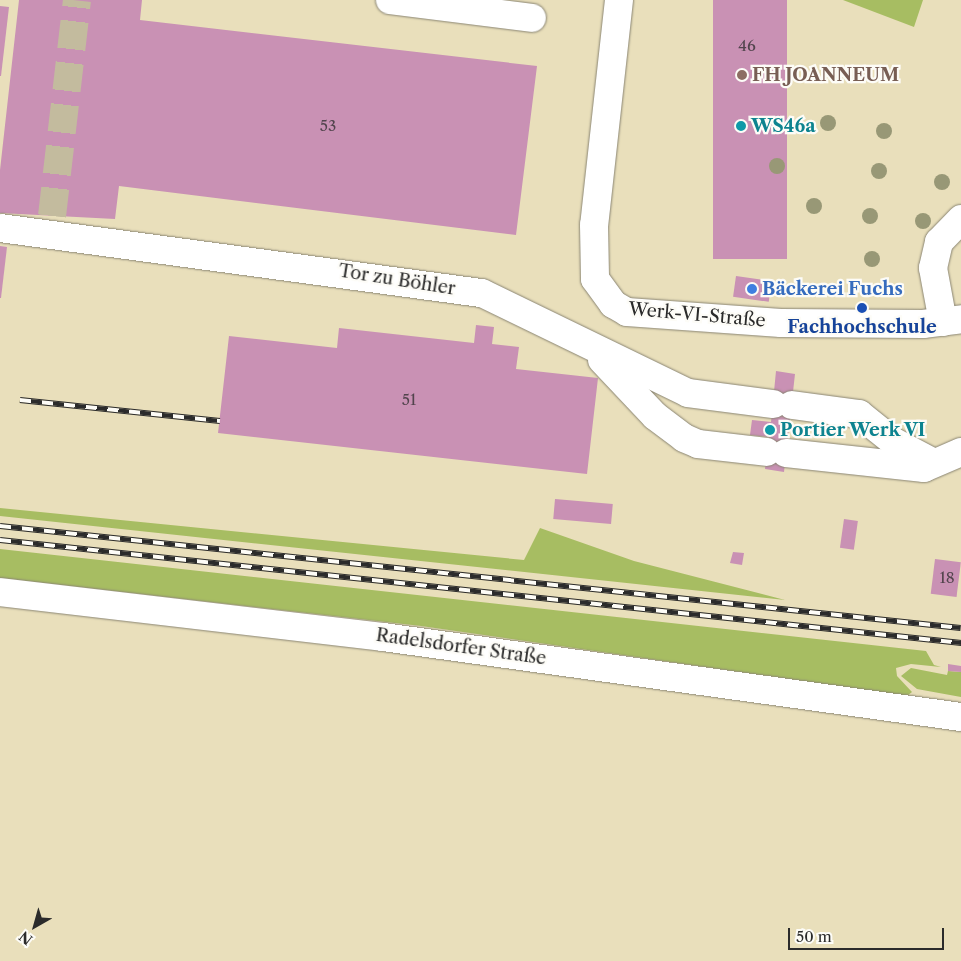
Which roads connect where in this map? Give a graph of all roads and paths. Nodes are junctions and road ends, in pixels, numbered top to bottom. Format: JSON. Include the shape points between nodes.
{"nodes":[{"id":1,"x":390,"y":0,"type":"edge"},
{"id":2,"x":619,"y":0,"type":"edge"},
{"id":3,"x":532,"y":18,"type":"dead end"},
{"id":4,"x":961,"y":219,"type":"edge"},
{"id":5,"x":0,"y":228,"type":"edge"},
{"id":6,"x":952,"y":321,"type":"edge"},
{"id":7,"x":568,"y":332,"type":"junction"},
{"id":8,"x":961,"y":452,"type":"edge"},
{"id":9,"x":938,"y":465,"type":"junction"},
{"id":10,"x":0,"y":592,"type":"edge"},
{"id":11,"x":961,"y":717,"type":"edge"}],
"edges":[{"from":1,"to":3,"type":"street"},
{"from":2,"to":6,"type":"street","name":"Werk-VI-Straße","via":[[594,225],[594,274],[603,294],[627,312],[781,323]]},
{"from":4,"to":6,"type":"street","name":"Werk-VI-Straße","via":[[939,242],[933,268]]},
{"from":5,"to":7,"type":"street","name":"Tor zu Böhler","via":[[52,225],[482,293]]},
{"from":7,"to":9,"type":"street","name":"Tor zu Böhler","via":[[688,393],[860,414],[894,442]]},
{"from":7,"to":9,"type":"street","via":[[619,374],[676,434],[698,444],[924,468]]},
{"from":8,"to":9,"type":"street"},
{"from":10,"to":11,"type":"street","name":"Radelsdorfer Straße","via":[[384,637]]}]}
